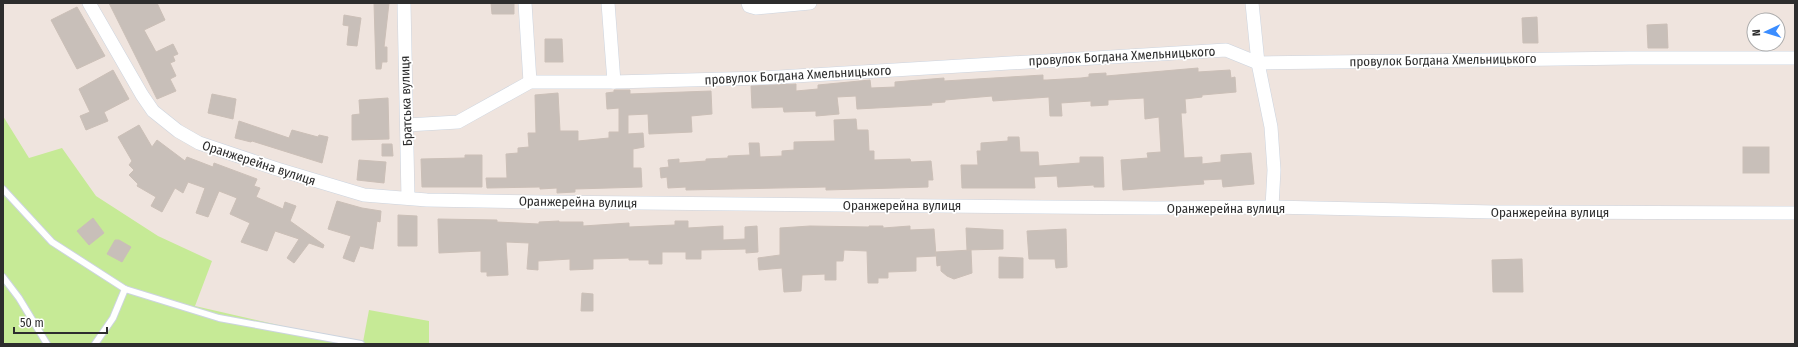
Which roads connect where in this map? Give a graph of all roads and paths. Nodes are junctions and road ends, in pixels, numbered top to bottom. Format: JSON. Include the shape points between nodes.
{"nodes":[{"id":1,"x":89,"y":3,"type":"edge"},
{"id":2,"x":404,"y":3,"type":"edge"},
{"id":3,"x":525,"y":3,"type":"edge"},
{"id":4,"x":608,"y":3,"type":"edge"},
{"id":5,"x":748,"y":3,"type":"edge"},
{"id":6,"x":810,"y":3,"type":"edge"},
{"id":7,"x":1252,"y":3,"type":"edge"},
{"id":8,"x":1795,"y":58,"type":"edge"},
{"id":9,"x":1258,"y":63,"type":"junction"},
{"id":10,"x":530,"y":82,"type":"junction"},
{"id":11,"x":614,"y":82,"type":"junction"},
{"id":12,"x":406,"y":125,"type":"junction"},
{"id":13,"x":3,"y":189,"type":"edge"},
{"id":14,"x":408,"y":198,"type":"junction"},
{"id":15,"x":1272,"y":207,"type":"junction"},
{"id":16,"x":1795,"y":213,"type":"edge"},
{"id":17,"x":3,"y":277,"type":"edge"},
{"id":18,"x":124,"y":289,"type":"junction"},
{"id":19,"x":47,"y":344,"type":"edge"},
{"id":20,"x":94,"y":344,"type":"edge"},
{"id":21,"x":361,"y":344,"type":"edge"}],
"edges":[{"from":1,"to":14,"type":"street","name":"Оранжерейна вулиця","via":[[153,111],[178,131],[199,143],[336,188],[364,195]]},
{"from":2,"to":12,"type":"street","name":"Братська вулиця"},
{"from":3,"to":10,"type":"street"},
{"from":4,"to":11,"type":"street"},
{"from":5,"to":6,"type":"street","via":[[749,6],[756,8]]},
{"from":7,"to":9,"type":"street"},
{"from":8,"to":9,"type":"street","name":"провулок Богдана Хмельницького"},
{"from":9,"to":11,"type":"street","name":"провулок Богдана Хмельницького","via":[[1226,50],[762,78]]},
{"from":9,"to":15,"type":"street","via":[[1271,127],[1274,170]]},
{"from":10,"to":11,"type":"street","name":"провулок Богдана Хмельницького"},
{"from":10,"to":12,"type":"street","name":"провулок Богдана Хмельницького","via":[[458,122]]},
{"from":12,"to":14,"type":"street","name":"Братська вулиця"},
{"from":13,"to":18,"type":"lane","via":[[52,242]]},
{"from":14,"to":15,"type":"street","name":"Оранжерейна вулиця","via":[[535,202]]},
{"from":15,"to":16,"type":"street","name":"Оранжерейна вулиця","via":[[1494,212]]},
{"from":17,"to":19,"type":"lane"},
{"from":18,"to":20,"type":"lane","via":[[113,318]]},
{"from":18,"to":21,"type":"lane","via":[[219,318]]}]}
